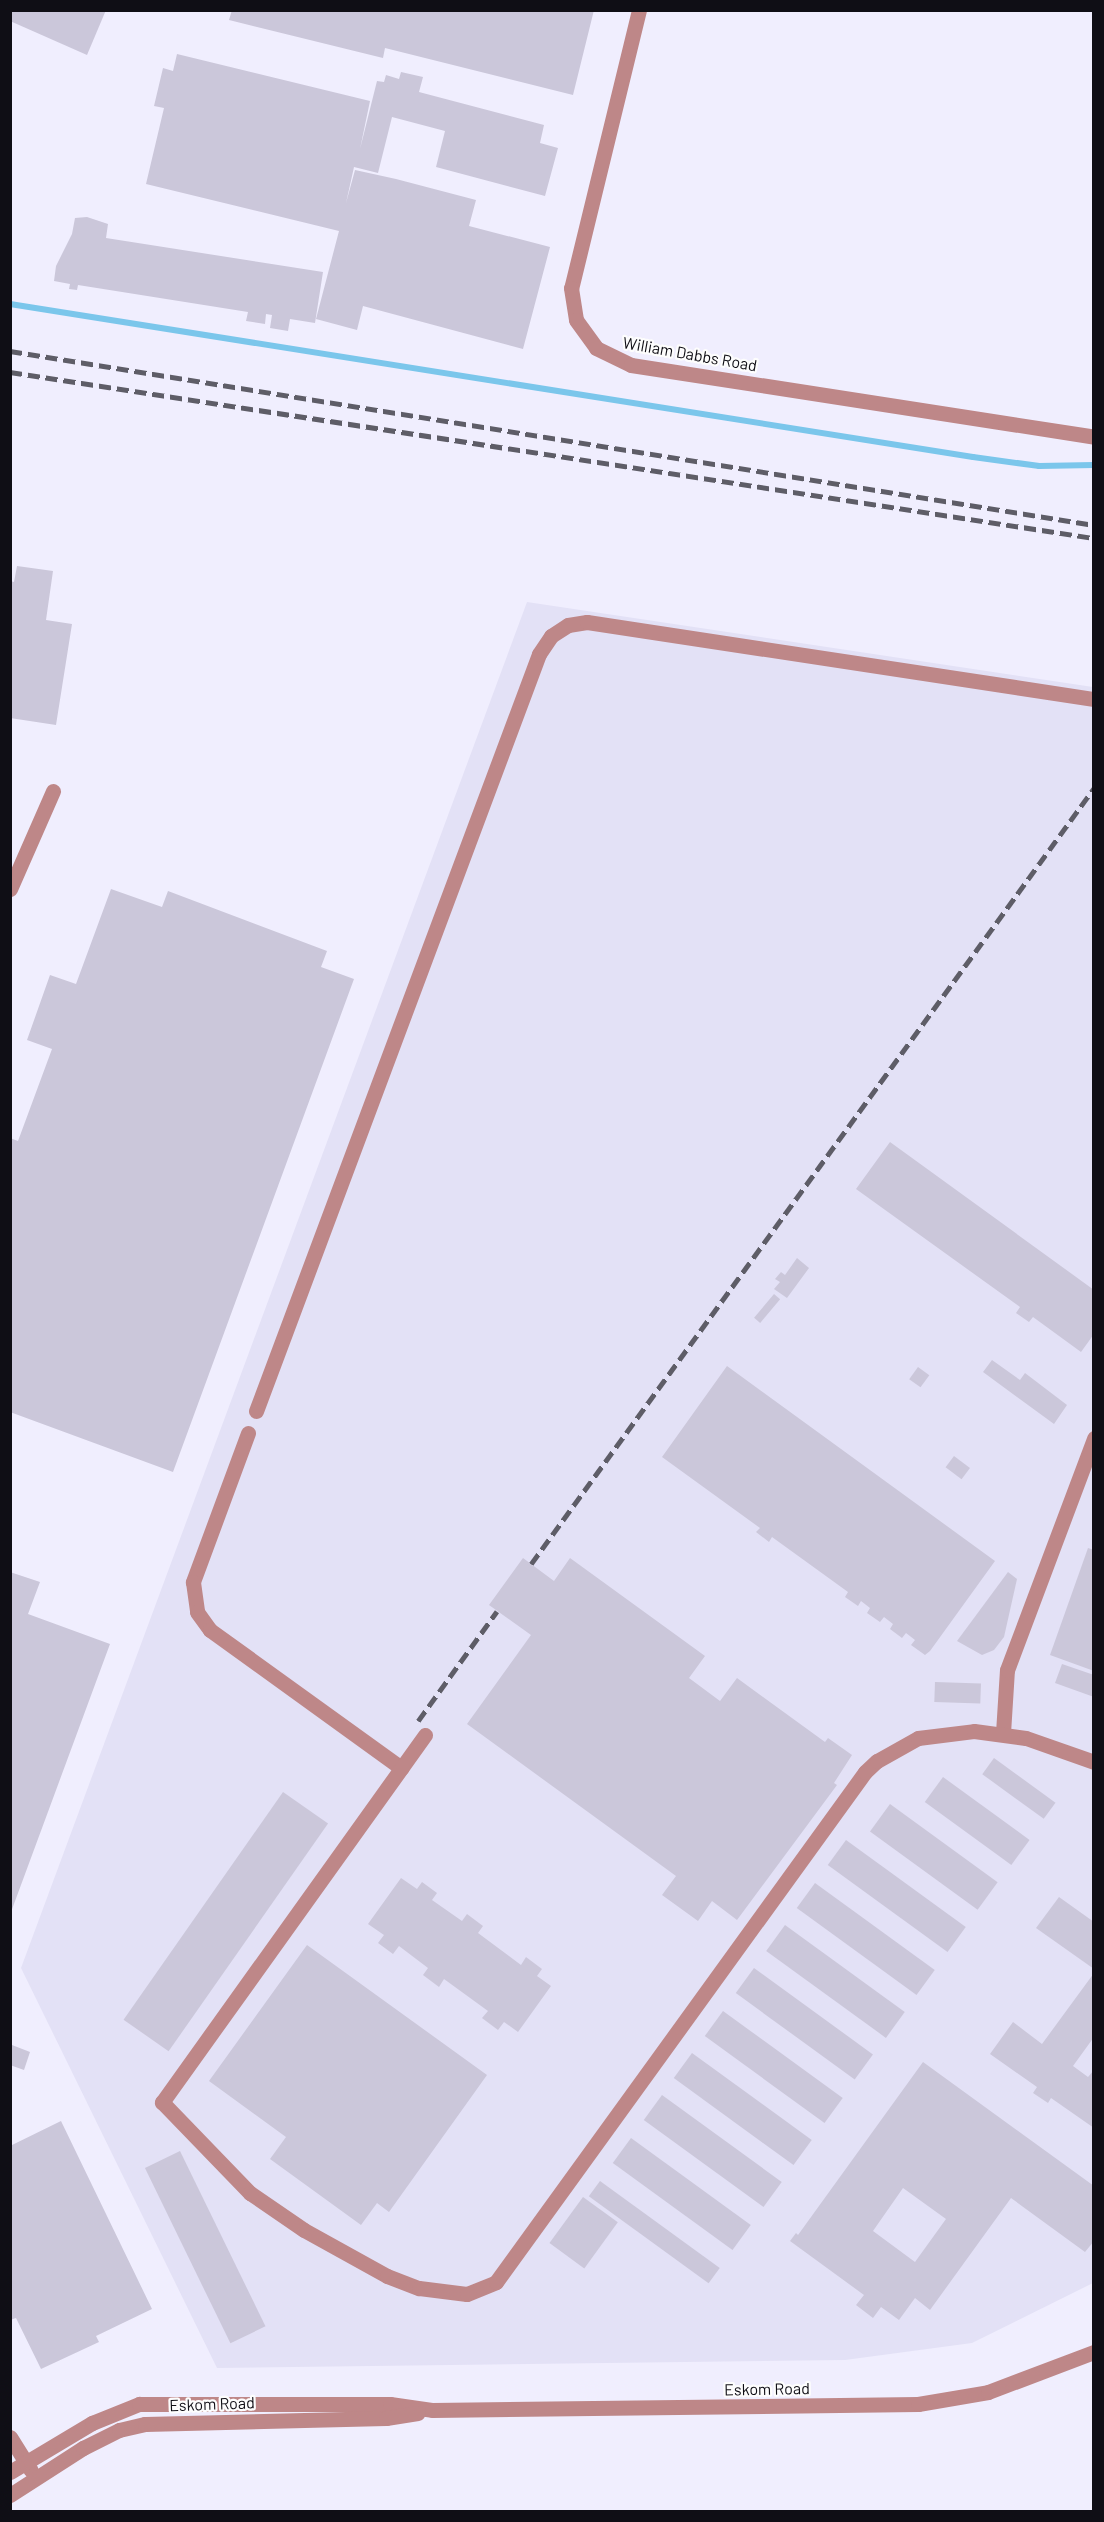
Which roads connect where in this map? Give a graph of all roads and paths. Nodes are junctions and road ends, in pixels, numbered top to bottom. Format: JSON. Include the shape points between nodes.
{"nodes":[{"id":1,"x":639,"y":10,"type":"edge"},
{"id":2,"x":1094,"y":437,"type":"edge"},
{"id":3,"x":1094,"y":699,"type":"edge"},
{"id":4,"x":53,"y":791,"type":"dead end"},
{"id":5,"x":14,"y":872,"type":"edge"},
{"id":6,"x":10,"y":889,"type":"edge"},
{"id":7,"x":256,"y":1411,"type":"dead end"},
{"id":8,"x":248,"y":1433,"type":"dead end"},
{"id":9,"x":1094,"y":1438,"type":"edge"},
{"id":10,"x":1003,"y":1733,"type":"junction"},
{"id":11,"x":424,"y":1735,"type":"dead end"},
{"id":12,"x":1094,"y":1762,"type":"edge"},
{"id":13,"x":401,"y":1768,"type":"junction"},
{"id":14,"x":1094,"y":2352,"type":"edge"},
{"id":15,"x":432,"y":2410,"type":"junction"},
{"id":16,"x":10,"y":2437,"type":"edge"},
{"id":17,"x":26,"y":2462,"type":"junction"},
{"id":18,"x":10,"y":2472,"type":"edge"},
{"id":19,"x":36,"y":2479,"type":"junction"},
{"id":20,"x":10,"y":2495,"type":"edge"}],
"edges":[{"from":1,"to":2,"type":"street","name":"William Dabbs Road","via":[[571,288],[576,320],[596,348],[631,365]]},
{"from":3,"to":7,"type":"street","via":[[587,622],[568,625],[550,636],[538,654]]},
{"from":4,"to":5,"type":"street"},
{"from":5,"to":6,"type":"street"},
{"from":8,"to":13,"type":"street","via":[[193,1582],[197,1612],[210,1630]]},
{"from":9,"to":10,"type":"street","via":[[1007,1670]]},
{"from":10,"to":12,"type":"street"},
{"from":10,"to":13,"type":"street","via":[[955,1732],[918,1738],[890,1752],[865,1772],[496,2282],[467,2294],[419,2288],[387,2276],[304,2230],[250,2193],[162,2102]]},
{"from":11,"to":13,"type":"street"},
{"from":14,"to":15,"type":"street","name":"Eskom Road","via":[[988,2392],[918,2404]]},
{"from":15,"to":17,"type":"street","name":"Eskom Road","via":[[390,2404],[139,2404],[92,2423]]},
{"from":15,"to":19,"type":"street","name":"Eskom Road","via":[[386,2418],[145,2424],[119,2430],[83,2448]]},
{"from":16,"to":17,"type":"street"},
{"from":17,"to":18,"type":"street","name":"Eskom Road"},
{"from":17,"to":19,"type":"street"},
{"from":19,"to":20,"type":"street","name":"Eskom Road"}]}
